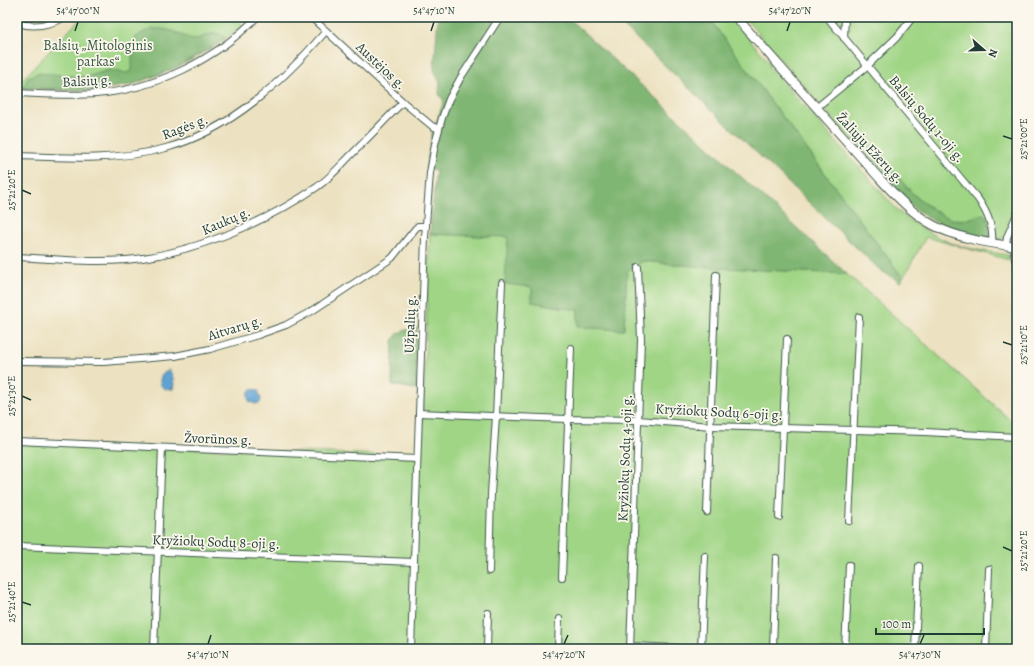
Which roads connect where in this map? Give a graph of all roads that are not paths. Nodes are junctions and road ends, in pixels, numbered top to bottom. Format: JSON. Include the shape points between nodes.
{"nodes":[{"id":1,"x":65,"y":17,"type":"edge"},
{"id":2,"x":257,"y":17,"type":"edge"},
{"id":3,"x":311,"y":17,"type":"edge"},
{"id":4,"x":500,"y":17,"type":"edge"},
{"id":5,"x":736,"y":17,"type":"edge"},
{"id":6,"x":827,"y":17,"type":"edge"},
{"id":7,"x":845,"y":17,"type":"edge"},
{"id":8,"x":913,"y":17,"type":"edge"},
{"id":9,"x":17,"y":23,"type":"edge"},
{"id":10,"x":326,"y":31,"type":"junction"},
{"id":11,"x":844,"y":38,"type":"junction"},
{"id":12,"x":867,"y":66,"type":"junction"},
{"id":13,"x":17,"y":93,"type":"edge"},
{"id":14,"x":403,"y":102,"type":"junction"},
{"id":15,"x":816,"y":108,"type":"junction"},
{"id":16,"x":439,"y":129,"type":"junction"},
{"id":17,"x":17,"y":156,"type":"edge"},
{"id":18,"x":1017,"y":214,"type":"edge"},
{"id":19,"x":426,"y":226,"type":"junction"},
{"id":20,"x":992,"y":243,"type":"junction"},
{"id":21,"x":1006,"y":245,"type":"junction"},
{"id":22,"x":1016,"y":246,"type":"edge"},
{"id":23,"x":17,"y":257,"type":"edge"},
{"id":24,"x":638,"y":267,"type":"dead end"},
{"id":25,"x":1017,"y":267,"type":"edge"},
{"id":26,"x":716,"y":275,"type":"dead end"},
{"id":27,"x":502,"y":284,"type":"dead end"},
{"id":28,"x":859,"y":317,"type":"dead end"},
{"id":29,"x":787,"y":339,"type":"dead end"},
{"id":30,"x":571,"y":348,"type":"dead end"},
{"id":31,"x":17,"y":361,"type":"edge"},
{"id":32,"x":419,"y":413,"type":"junction"},
{"id":33,"x":496,"y":416,"type":"junction"},
{"id":34,"x":567,"y":419,"type":"junction"},
{"id":35,"x":639,"y":420,"type":"junction"},
{"id":36,"x":711,"y":426,"type":"junction"},
{"id":37,"x":782,"y":427,"type":"junction"},
{"id":38,"x":854,"y":430,"type":"junction"},
{"id":39,"x":1017,"y":437,"type":"edge"},
{"id":40,"x":17,"y":441,"type":"edge"},
{"id":41,"x":162,"y":448,"type":"junction"},
{"id":42,"x":418,"y":459,"type":"junction"},
{"id":43,"x":707,"y":512,"type":"dead end"},
{"id":44,"x":779,"y":517,"type":"dead end"},
{"id":45,"x":849,"y":521,"type":"dead end"},
{"id":46,"x":17,"y":546,"type":"edge"},
{"id":47,"x":158,"y":552,"type":"junction"},
{"id":48,"x":704,"y":556,"type":"dead end"},
{"id":49,"x":776,"y":558,"type":"dead end"},
{"id":50,"x":414,"y":562,"type":"junction"},
{"id":51,"x":849,"y":565,"type":"dead end"},
{"id":52,"x":919,"y":566,"type":"dead end"},
{"id":53,"x":989,"y":569,"type":"dead end"},
{"id":54,"x":489,"y":571,"type":"dead end"},
{"id":55,"x":562,"y":576,"type":"dead end"},
{"id":56,"x":488,"y":613,"type":"dead end"},
{"id":57,"x":559,"y":618,"type":"dead end"},
{"id":58,"x":630,"y":647,"type":"edge"},
{"id":59,"x":154,"y":649,"type":"edge"},
{"id":60,"x":411,"y":649,"type":"edge"},
{"id":61,"x":487,"y":649,"type":"edge"},
{"id":62,"x":558,"y":649,"type":"edge"},
{"id":63,"x":701,"y":649,"type":"edge"},
{"id":64,"x":705,"y":649,"type":"edge"},
{"id":65,"x":773,"y":649,"type":"edge"},
{"id":66,"x":845,"y":649,"type":"edge"},
{"id":67,"x":915,"y":649,"type":"edge"},
{"id":68,"x":986,"y":649,"type":"edge"}],
"edges":[{"from":1,"to":9,"type":"street","via":[[35,26]]},
{"from":2,"to":13,"type":"street","name":"Balsių g.","via":[[235,37],[204,58],[147,85],[97,94]]},
{"from":3,"to":10,"type":"street","name":"Austėjos g."},
{"from":4,"to":16,"type":"street","name":"Užpalių g.","via":[[461,76],[449,99]]},
{"from":5,"to":15,"type":"main road","name":"Žaliųjų Ežerų g."},
{"from":6,"to":11,"type":"street","name":"Balsių Sodų 1-oji g."},
{"from":7,"to":11,"type":"street"},
{"from":8,"to":12,"type":"street","via":[[897,37]]},
{"from":10,"to":14,"type":"street","name":"Austėjos g."},
{"from":10,"to":17,"type":"street","name":"Ragės g.","via":[[255,101],[202,135],[166,148],[132,154],[76,158]]},
{"from":11,"to":12,"type":"street","name":"Balsių Sodų 1-oji g."},
{"from":12,"to":15,"type":"street"},
{"from":12,"to":20,"type":"street","name":"Balsių Sodų 1-oji g.","via":[[978,199],[989,216],[993,232]]},
{"from":14,"to":16,"type":"street","name":"Austėjos g."},
{"from":14,"to":23,"type":"street","name":"Kaukų g.","via":[[317,187],[274,212],[228,234],[175,252],[126,260]]},
{"from":15,"to":20,"type":"main road","name":"Žaliųjų Ežerų g.","via":[[881,180],[918,216],[946,231]]},
{"from":16,"to":19,"type":"street","name":"Užpalių g.","via":[[430,173]]},
{"from":18,"to":21,"type":"street"},
{"from":19,"to":31,"type":"street","name":"Aitvarų g.","via":[[418,226],[392,258],[312,311],[286,325],[258,335],[175,356],[104,362]]},
{"from":19,"to":32,"type":"street","name":"Užpalių g."},
{"from":20,"to":21,"type":"main road","name":"Žaliųjų Ežerų g."},
{"from":21,"to":22,"type":"main road","name":"Žaliųjų Ežerų g."},
{"from":22,"to":25,"type":"street","via":[[1014,254]]},
{"from":24,"to":35,"type":"street","name":"Kryžiokų Sodų 4-oji g.","via":[[641,340]]},
{"from":26,"to":36,"type":"street"},
{"from":27,"to":33,"type":"street"},
{"from":28,"to":38,"type":"street"},
{"from":29,"to":37,"type":"street"},
{"from":30,"to":34,"type":"street"},
{"from":32,"to":33,"type":"street","name":"Kryžiokų Sodų 6-oji g."},
{"from":32,"to":42,"type":"street","name":"Užpalių g."},
{"from":33,"to":34,"type":"street","name":"Kryžiokų Sodų 6-oji g."},
{"from":33,"to":54,"type":"street"},
{"from":34,"to":35,"type":"street","name":"Kryžiokų Sodų 6-oji g."},
{"from":34,"to":55,"type":"street"},
{"from":35,"to":36,"type":"street","name":"Kryžiokų Sodų 6-oji g."},
{"from":35,"to":58,"type":"street","name":"Kryžiokų Sodų 4-oji g."},
{"from":36,"to":37,"type":"street","name":"Kryžiokų Sodų 6-oji g."},
{"from":36,"to":43,"type":"street"},
{"from":37,"to":38,"type":"street","name":"Kryžiokų Sodų 6-oji g."},
{"from":37,"to":44,"type":"street"},
{"from":38,"to":39,"type":"street","name":"Kryžiokų Sodų 6-oji g."},
{"from":38,"to":45,"type":"street"},
{"from":40,"to":41,"type":"street","name":"Žvorūnos g."},
{"from":41,"to":42,"type":"street","name":"Žvorūnos g."},
{"from":41,"to":47,"type":"street"},
{"from":42,"to":50,"type":"street","name":"Užpalių g."},
{"from":46,"to":47,"type":"street","name":"Kryžiokų Sodų 8-oji g."},
{"from":47,"to":50,"type":"street","name":"Kryžiokų Sodų 8-oji g."},
{"from":47,"to":59,"type":"street"},
{"from":48,"to":63,"type":"street"},
{"from":49,"to":65,"type":"street"},
{"from":50,"to":60,"type":"street","name":"Užpalių g."},
{"from":51,"to":66,"type":"street"},
{"from":52,"to":67,"type":"street"},
{"from":53,"to":68,"type":"street"},
{"from":56,"to":61,"type":"street"},
{"from":57,"to":62,"type":"street"},
{"from":58,"to":63,"type":"street"},
{"from":63,"to":64,"type":"street"}]}
